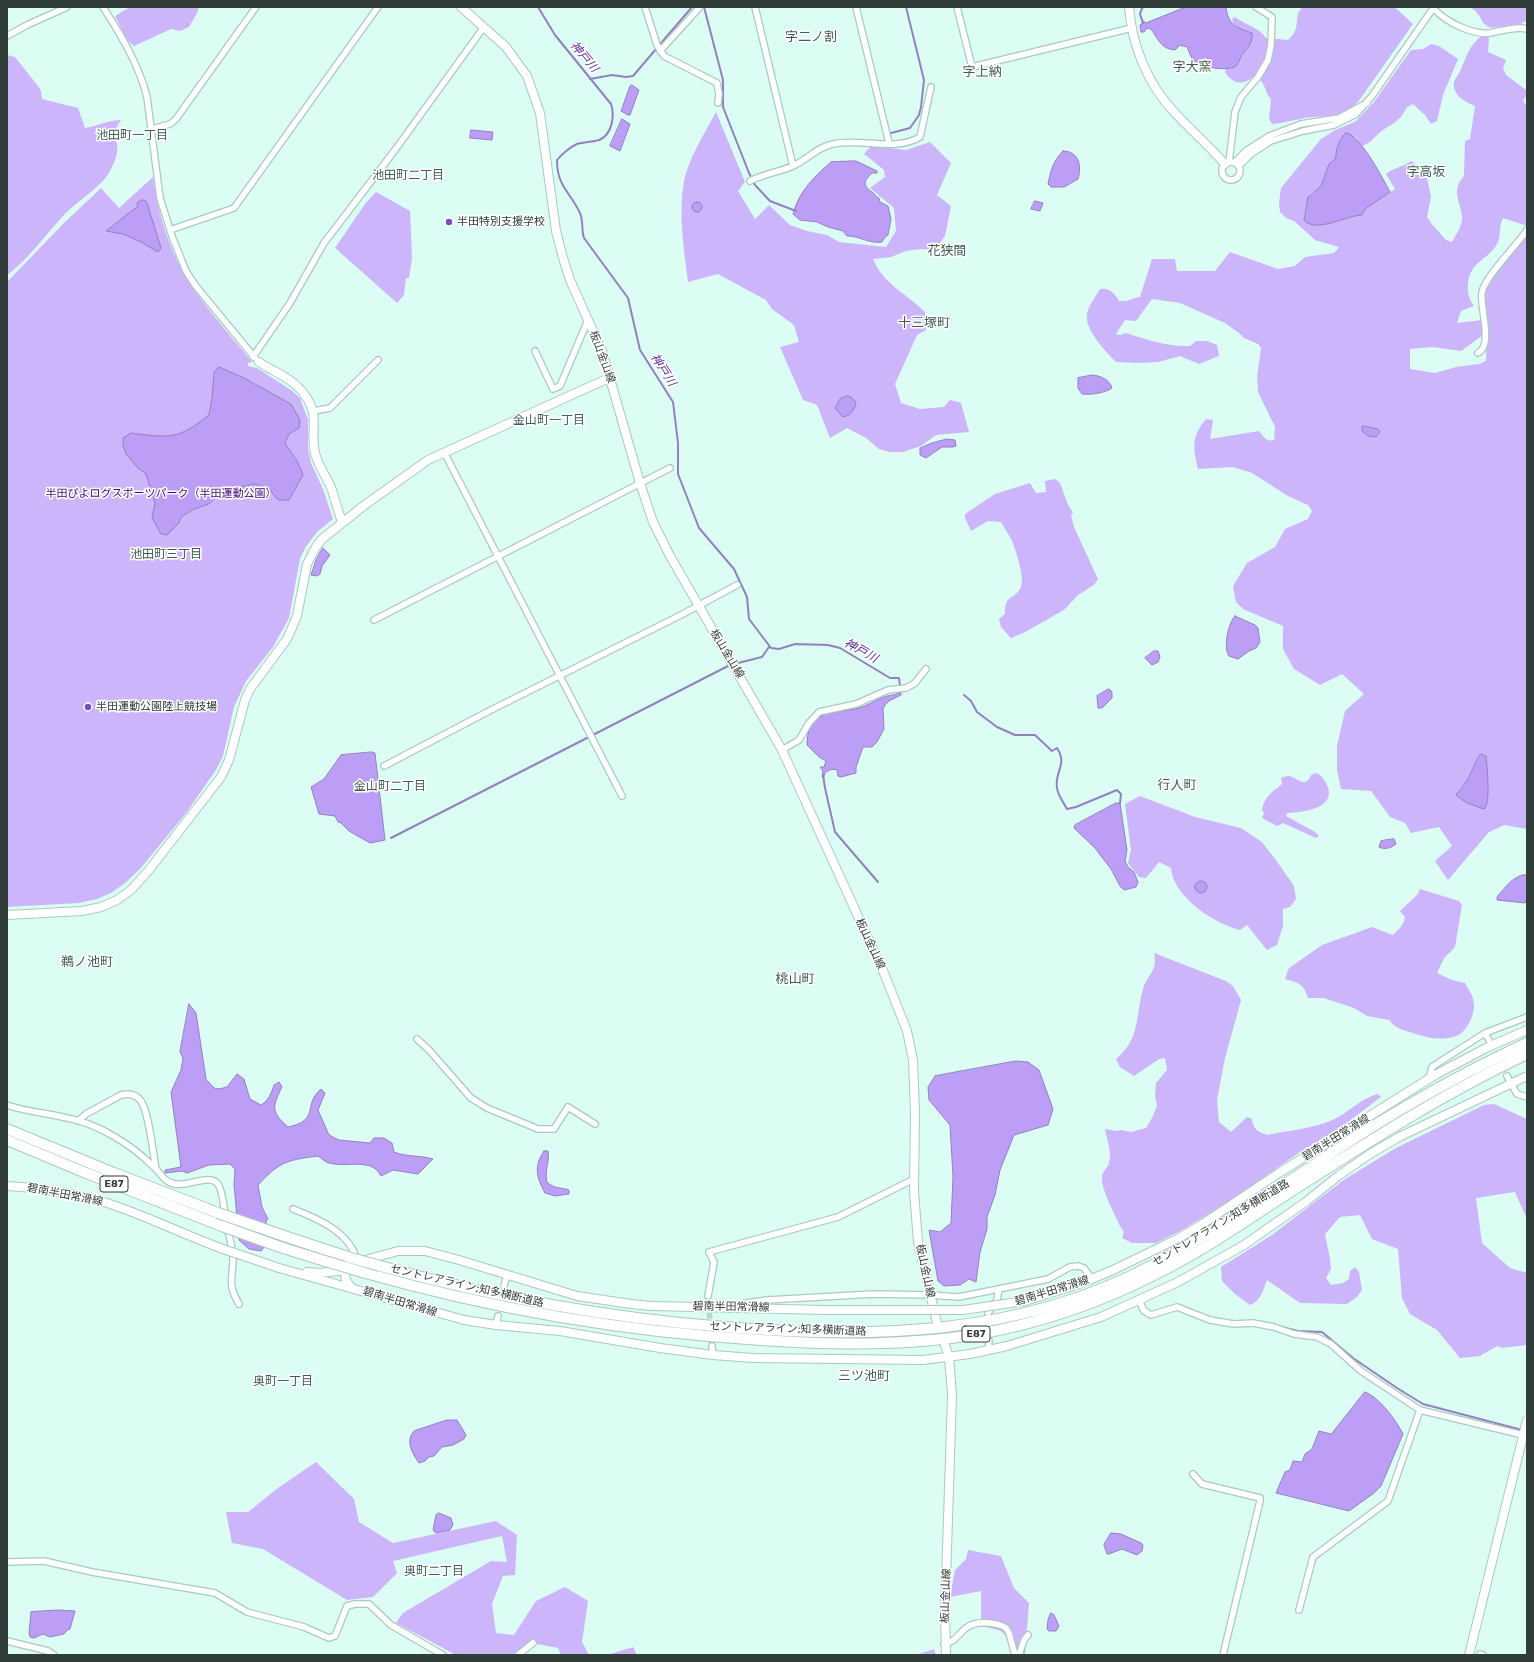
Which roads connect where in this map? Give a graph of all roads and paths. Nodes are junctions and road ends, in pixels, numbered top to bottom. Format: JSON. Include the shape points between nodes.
{"nodes":[{"id":1,"x":67,"y":7,"type":"edge"},
{"id":2,"x":103,"y":7,"type":"edge"},
{"id":3,"x":256,"y":7,"type":"edge"},
{"id":4,"x":378,"y":7,"type":"edge"},
{"id":5,"x":461,"y":7,"type":"edge"},
{"id":6,"x":645,"y":7,"type":"edge"},
{"id":7,"x":700,"y":7,"type":"edge"},
{"id":8,"x":755,"y":7,"type":"edge"},
{"id":9,"x":856,"y":7,"type":"edge"},
{"id":10,"x":957,"y":7,"type":"edge"},
{"id":11,"x":1129,"y":7,"type":"edge"},
{"id":12,"x":1256,"y":7,"type":"edge"},
{"id":13,"x":1434,"y":8,"type":"edge"},
{"id":14,"x":484,"y":27,"type":"junction"},
{"id":15,"x":1132,"y":28,"type":"junction"},
{"id":16,"x":1527,"y":28,"type":"edge"},
{"id":17,"x":7,"y":36,"type":"edge"},
{"id":18,"x":660,"y":51,"type":"junction"},
{"id":19,"x":931,"y":87,"type":"dead end"},
{"id":20,"x":718,"y":103,"type":"dead end"},
{"id":21,"x":152,"y":129,"type":"junction"},
{"id":22,"x":889,"y":143,"type":"junction"},
{"id":23,"x":1232,"y":164,"type":"junction"},
{"id":24,"x":793,"y":166,"type":"junction"},
{"id":25,"x":750,"y":181,"type":"dead end"},
{"id":26,"x":170,"y":230,"type":"junction"},
{"id":27,"x":1527,"y":230,"type":"edge"},
{"id":28,"x":588,"y":320,"type":"junction"},
{"id":29,"x":534,"y":351,"type":"dead end"},
{"id":30,"x":1478,"y":353,"type":"dead end"},
{"id":31,"x":256,"y":360,"type":"junction"},
{"id":32,"x":378,"y":360,"type":"dead end"},
{"id":33,"x":611,"y":377,"type":"junction"},
{"id":34,"x":314,"y":411,"type":"junction"},
{"id":35,"x":444,"y":452,"type":"junction"},
{"id":36,"x":670,"y":468,"type":"dead end"},
{"id":37,"x":640,"y":483,"type":"junction"},
{"id":38,"x":342,"y":522,"type":"junction"},
{"id":39,"x":498,"y":556,"type":"junction"},
{"id":40,"x":736,"y":585,"type":"dead end"},
{"id":41,"x":698,"y":604,"type":"junction"},
{"id":42,"x":374,"y":620,"type":"dead end"},
{"id":43,"x":926,"y":669,"type":"dead end"},
{"id":44,"x":559,"y":677,"type":"junction"},
{"id":45,"x":782,"y":750,"type":"junction"},
{"id":46,"x":384,"y":766,"type":"dead end"},
{"id":47,"x":622,"y":796,"type":"dead end"},
{"id":48,"x":7,"y":915,"type":"edge"},
{"id":49,"x":1527,"y":1017,"type":"edge"},
{"id":50,"x":1527,"y":1030,"type":"edge"},
{"id":51,"x":1485,"y":1033,"type":"junction"},
{"id":52,"x":417,"y":1039,"type":"dead end"},
{"id":53,"x":1489,"y":1040,"type":"tunnel mouth"},
{"id":54,"x":1527,"y":1043,"type":"edge"},
{"id":55,"x":1527,"y":1054,"type":"edge"},
{"id":56,"x":1507,"y":1076,"type":"tunnel mouth"},
{"id":57,"x":1527,"y":1076,"type":"edge"},
{"id":58,"x":1429,"y":1078,"type":"junction"},
{"id":59,"x":1511,"y":1084,"type":"junction"},
{"id":60,"x":1527,"y":1097,"type":"edge"},
{"id":61,"x":7,"y":1106,"type":"edge"},
{"id":62,"x":78,"y":1121,"type":"junction"},
{"id":63,"x":594,"y":1124,"type":"dead end"},
{"id":64,"x":7,"y":1128,"type":"edge"},
{"id":65,"x":7,"y":1140,"type":"edge"},
{"id":66,"x":156,"y":1169,"type":"junction"},
{"id":67,"x":914,"y":1179,"type":"junction"},
{"id":68,"x":7,"y":1186,"type":"edge"},
{"id":69,"x":293,"y":1209,"type":"dead end"},
{"id":70,"x":353,"y":1261,"type":"junction"},
{"id":71,"x":279,"y":1268,"type":"junction"},
{"id":72,"x":507,"y":1275,"type":"junction"},
{"id":73,"x":1092,"y":1279,"type":"junction"},
{"id":74,"x":504,"y":1286,"type":"dead end"},
{"id":75,"x":351,"y":1287,"type":"junction"},
{"id":76,"x":999,"y":1290,"type":"junction"},
{"id":77,"x":930,"y":1295,"type":"junction"},
{"id":78,"x":708,"y":1296,"type":"tunnel mouth"},
{"id":79,"x":1139,"y":1300,"type":"junction"},
{"id":80,"x":238,"y":1304,"type":"dead end"},
{"id":81,"x":718,"y":1306,"type":"junction"},
{"id":82,"x":988,"y":1313,"type":"dead end"},
{"id":83,"x":498,"y":1316,"type":"dead end"},
{"id":84,"x":937,"y":1323,"type":"dead end"},
{"id":85,"x":496,"y":1325,"type":"junction"},
{"id":86,"x":989,"y":1340,"type":"dead end"},
{"id":87,"x":945,"y":1345,"type":"dead end"},
{"id":88,"x":712,"y":1346,"type":"tunnel mouth"},
{"id":89,"x":988,"y":1349,"type":"junction"},
{"id":90,"x":713,"y":1355,"type":"junction"},
{"id":91,"x":949,"y":1357,"type":"junction"},
{"id":92,"x":1420,"y":1410,"type":"junction"},
{"id":93,"x":1527,"y":1420,"type":"edge"},
{"id":94,"x":1525,"y":1436,"type":"edge"},
{"id":95,"x":1193,"y":1474,"type":"dead end"},
{"id":96,"x":7,"y":1562,"type":"edge"},
{"id":97,"x":1299,"y":1610,"type":"dead end"},
{"id":98,"x":1028,"y":1635,"type":"dead end"},
{"id":99,"x":7,"y":1641,"type":"edge"},
{"id":100,"x":533,"y":1643,"type":"dead end"},
{"id":101,"x":944,"y":1644,"type":"junction"},
{"id":102,"x":54,"y":1655,"type":"edge"},
{"id":103,"x":443,"y":1655,"type":"edge"},
{"id":104,"x":518,"y":1655,"type":"edge"},
{"id":105,"x":946,"y":1655,"type":"edge"},
{"id":106,"x":1015,"y":1655,"type":"edge"},
{"id":107,"x":1019,"y":1655,"type":"edge"},
{"id":108,"x":1223,"y":1655,"type":"edge"},
{"id":109,"x":1469,"y":1655,"type":"edge"}],
"edges":[{"from":1,"to":17,"type":"street","via":[[27,24]]},
{"from":2,"to":21,"type":"street","via":[[144,83]]},
{"from":3,"to":21,"type":"street","via":[[176,119],[170,124]]},
{"from":4,"to":26,"type":"street","via":[[234,208]]},
{"from":5,"to":14,"type":"main road","name":"板山金山線"},
{"from":6,"to":18,"type":"street"},
{"from":7,"to":18,"type":"street"},
{"from":8,"to":24,"type":"street"},
{"from":9,"to":22,"type":"street"},
{"from":10,"to":15,"type":"street","via":[[972,67]]},
{"from":11,"to":15,"type":"main road"},
{"from":12,"to":23,"type":"street","via":[[1272,17],[1270,52],[1263,69],[1237,104],[1233,117]]},
{"from":13,"to":16,"type":"street","via":[[1439,14],[1468,30],[1488,33]]},
{"from":13,"to":23,"type":"street","via":[[1367,102],[1339,118],[1269,136]]},
{"from":14,"to":28,"type":"main road","name":"板山金山線","via":[[520,63],[536,100],[541,119],[556,231],[570,280]]},
{"from":14,"to":31,"type":"street","via":[[324,243]]},
{"from":15,"to":23,"type":"main road","via":[[1142,61],[1160,94],[1175,113]]},
{"from":18,"to":20,"type":"street","via":[[674,62],[717,83]]},
{"from":19,"to":22,"type":"street","via":[[920,137],[904,144]]},
{"from":21,"to":26,"type":"street","via":[[160,198]]},
{"from":22,"to":24,"type":"street","via":[[833,144],[822,147]]},
{"from":24,"to":25,"type":"street"},
{"from":26,"to":31,"type":"street","via":[[184,267],[195,285]]},
{"from":27,"to":30,"type":"street","via":[[1482,292],[1484,346]]},
{"from":28,"to":29,"type":"street","via":[[560,386],[553,389]]},
{"from":28,"to":33,"type":"main road","name":"板山金山線"},
{"from":31,"to":34,"type":"main road","via":[[299,388]]},
{"from":32,"to":34,"type":"street","via":[[330,408]]},
{"from":33,"to":35,"type":"main road"},
{"from":33,"to":37,"type":"main road","name":"板山金山線"},
{"from":34,"to":38,"type":"main road","via":[[315,452]]},
{"from":35,"to":38,"type":"main road","via":[[414,469]]},
{"from":35,"to":39,"type":"street"},
{"from":36,"to":37,"type":"street"},
{"from":37,"to":39,"type":"street"},
{"from":37,"to":41,"type":"main road","name":"板山金山線","via":[[661,539]]},
{"from":38,"to":48,"type":"main road","via":[[322,539],[307,564],[294,625],[287,639],[250,689],[229,760],[221,777],[149,870],[131,890],[101,907],[82,911]]},
{"from":39,"to":42,"type":"street"},
{"from":39,"to":44,"type":"street"},
{"from":40,"to":41,"type":"street"},
{"from":41,"to":44,"type":"street"},
{"from":41,"to":45,"type":"main road","name":"板山金山線"},
{"from":43,"to":45,"type":"street","via":[[915,683],[906,688],[888,690],[856,704],[819,712],[799,740]]},
{"from":44,"to":46,"type":"street"},
{"from":44,"to":47,"type":"street"},
{"from":45,"to":67,"type":"main road","name":"板山金山線","via":[[882,969],[907,1031],[913,1060]]},
{"from":49,"to":51,"type":"street"},
{"from":50,"to":58,"type":"main road","name":"碧南半田常滑線"},
{"from":51,"to":53,"type":"street"},
{"from":51,"to":58,"type":"street","via":[[1438,1062],[1432,1067]]},
{"from":52,"to":63,"type":"street","via":[[471,1098],[487,1108],[538,1129],[554,1128],[568,1107]]},
{"from":54,"to":70,"type":"highway","name":"セントレアライン;知多横断道路","number":"E87","bridge":true,"via":[[1428,1093],[1231,1219],[1150,1266],[1104,1287],[1056,1304],[976,1324],[862,1333],[690,1325],[608,1315],[527,1301]]},
{"from":55,"to":65,"type":"highway","name":"セントレアライン;知多横断道路","number":"E87","bridge":true,"via":[[1389,1129],[1225,1235],[1155,1275],[1083,1306],[1030,1322],[981,1333],[928,1340],[865,1343],[792,1342],[670,1333],[505,1308],[404,1284],[283,1248]]},
{"from":56,"to":59,"type":"street"},
{"from":57,"to":59,"type":"main road","name":"碧南半田常滑線"},
{"from":58,"to":73,"type":"main road","name":"碧南半田常滑線","via":[[1204,1223],[1148,1254]]},
{"from":59,"to":60,"type":"street","via":[[1517,1094]]},
{"from":59,"to":79,"type":"main road","name":"碧南半田常滑線","via":[[1399,1137],[1338,1176],[1244,1245]]},
{"from":61,"to":62,"type":"street"},
{"from":62,"to":66,"type":"street","via":[[116,1138]]},
{"from":62,"to":66,"type":"street","via":[[122,1095],[133,1094],[141,1100],[144,1109]]},
{"from":64,"to":70,"type":"highway","name":"セントレアライン;知多横断道路","number":"E87","bridge":true,"via":[[218,1213]]},
{"from":66,"to":80,"type":"street","via":[[169,1182],[180,1185],[204,1179],[214,1181],[218,1185],[232,1254],[232,1292]]},
{"from":67,"to":77,"type":"main road","name":"板山金山線","via":[[918,1242]]},
{"from":67,"to":78,"type":"street","via":[[838,1217],[710,1252],[714,1262]]},
{"from":68,"to":71,"type":"main road","name":"碧南半田常滑線","bridge":true,"via":[[100,1201]]},
{"from":69,"to":70,"type":"street","via":[[333,1228],[351,1245]]},
{"from":70,"to":71,"type":"main road","name":"碧南半田常滑線","via":[[339,1270],[318,1273]]},
{"from":70,"to":72,"type":"main road","name":"碧南半田常滑線","via":[[398,1251],[425,1251]]},
{"from":70,"to":75,"type":"main road","name":"碧南半田常滑線","via":[[345,1273],[346,1283]]},
{"from":71,"to":75,"type":"main road","name":"碧南半田常滑線"},
{"from":72,"to":74,"type":"street"},
{"from":72,"to":81,"type":"main road","name":"碧南半田常滑線","bridge":true,"via":[[577,1296],[631,1304]]},
{"from":73,"to":76,"type":"street","via":[[1084,1268],[1078,1266],[1070,1267],[1048,1279]]},
{"from":73,"to":81,"type":"main road","name":"碧南半田常滑線","bridge":true,"via":[[1025,1301],[963,1310],[826,1310]]},
{"from":75,"to":85,"type":"main road","name":"碧南半田常滑線","via":[[441,1314]]},
{"from":76,"to":77,"type":"street","via":[[960,1297]]},
{"from":76,"to":82,"type":"street","via":[[997,1300]]},
{"from":77,"to":81,"type":"street","via":[[874,1294],[767,1300]]},
{"from":77,"to":84,"type":"main road","name":"板山金山線"},
{"from":79,"to":89,"type":"main road","name":"碧南半田常滑線","via":[[1101,1317],[1006,1346]]},
{"from":79,"to":92,"type":"street","via":[[1144,1311],[1151,1315],[1177,1307],[1210,1320],[1234,1324],[1252,1323],[1323,1339],[1361,1371]]},
{"from":83,"to":85,"type":"street"},
{"from":85,"to":90,"type":"main road","name":"碧南半田常滑線","via":[[560,1331]]},
{"from":86,"to":89,"type":"street"},
{"from":87,"to":91,"type":"main road","name":"板山金山線"},
{"from":88,"to":90,"type":"street"},
{"from":89,"to":91,"type":"main road","name":"碧南半田常滑線"},
{"from":90,"to":91,"type":"main road","name":"碧南半田常滑線","via":[[897,1360]]},
{"from":91,"to":101,"type":"main road","name":"板山金山線","via":[[952,1395]]},
{"from":92,"to":94,"type":"street"},
{"from":92,"to":97,"type":"street","via":[[1388,1501],[1313,1557]]},
{"from":93,"to":94,"type":"main road"},
{"from":94,"to":109,"type":"main road"},
{"from":95,"to":108,"type":"street","via":[[1202,1484],[1260,1498]]},
{"from":96,"to":103,"type":"street","via":[[44,1561],[215,1593],[247,1612],[304,1627],[329,1638],[335,1636],[347,1606],[365,1603],[391,1625]]},
{"from":98,"to":107,"type":"street"},
{"from":99,"to":102,"type":"street","via":[[48,1651]]},
{"from":100,"to":104,"type":"street"},
{"from":101,"to":105,"type":"main road","name":"板山金山線"},
{"from":101,"to":106,"type":"street","via":[[951,1643],[967,1627],[993,1624],[1006,1628]]}]}
